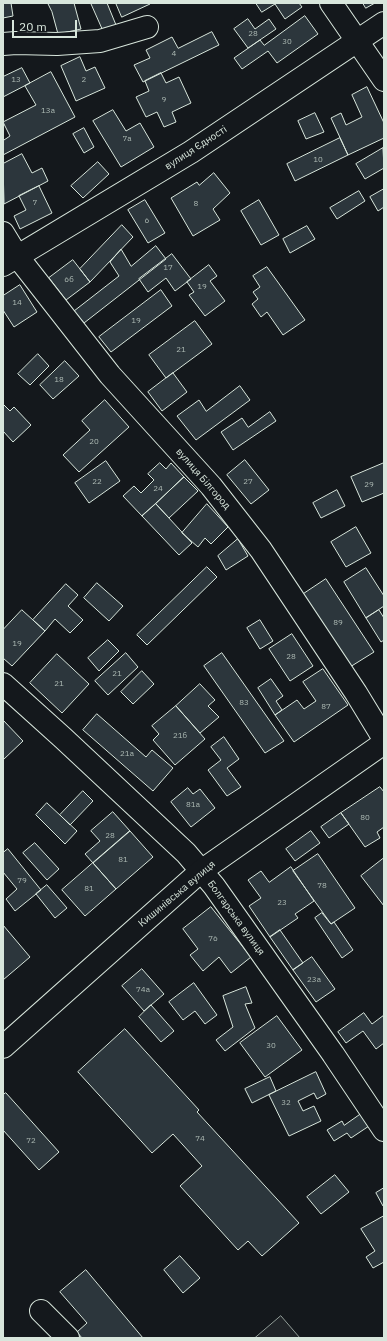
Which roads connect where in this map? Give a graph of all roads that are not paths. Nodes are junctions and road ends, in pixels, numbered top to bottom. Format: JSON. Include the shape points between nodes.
{"nodes":[{"id":1,"x":331,"y":3,"type":"edge"},
{"id":2,"x":384,"y":23,"type":"edge"},
{"id":3,"x":147,"y":26,"type":"dead end"},
{"id":4,"x":356,"y":41,"type":"junction"},
{"id":5,"x":3,"y":44,"type":"edge"},
{"id":6,"x":384,"y":80,"type":"edge"},
{"id":7,"x":3,"y":233,"type":"edge"},
{"id":8,"x":10,"y":260,"type":"edge"},
{"id":9,"x":3,"y":684,"type":"edge"},
{"id":10,"x":384,"y":740,"type":"edge"},
{"id":11,"x":384,"y":743,"type":"edge"},
{"id":12,"x":201,"y":871,"type":"junction"},
{"id":13,"x":3,"y":1047,"type":"edge"},
{"id":14,"x":384,"y":1130,"type":"edge"},
{"id":15,"x":41,"y":1311,"type":"dead end"},
{"id":16,"x":68,"y":1338,"type":"edge"}],
"edges":[{"from":1,"to":4,"type":"street"},
{"from":2,"to":4,"type":"street","name":"вулиця Єдності"},
{"from":3,"to":5,"type":"street","via":[[100,41]]},
{"from":4,"to":6,"type":"street"},
{"from":4,"to":8,"type":"street","name":"вулиця Єдності","via":[[191,152]]},
{"from":7,"to":8,"type":"street","name":"вулиця Білгород"},
{"from":8,"to":10,"type":"street","name":"вулиця Білгород","via":[[211,486],[260,550],[356,693]]},
{"from":9,"to":12,"type":"street","name":"Болгарська вулиця","via":[[180,847]]},
{"from":11,"to":12,"type":"street","name":"Кишинівська вулиця"},
{"from":12,"to":13,"type":"street","name":"Кишинівська вулиця"},
{"from":12,"to":14,"type":"street","name":"Болгарська вулиця"},
{"from":15,"to":16,"type":"street"}]}
